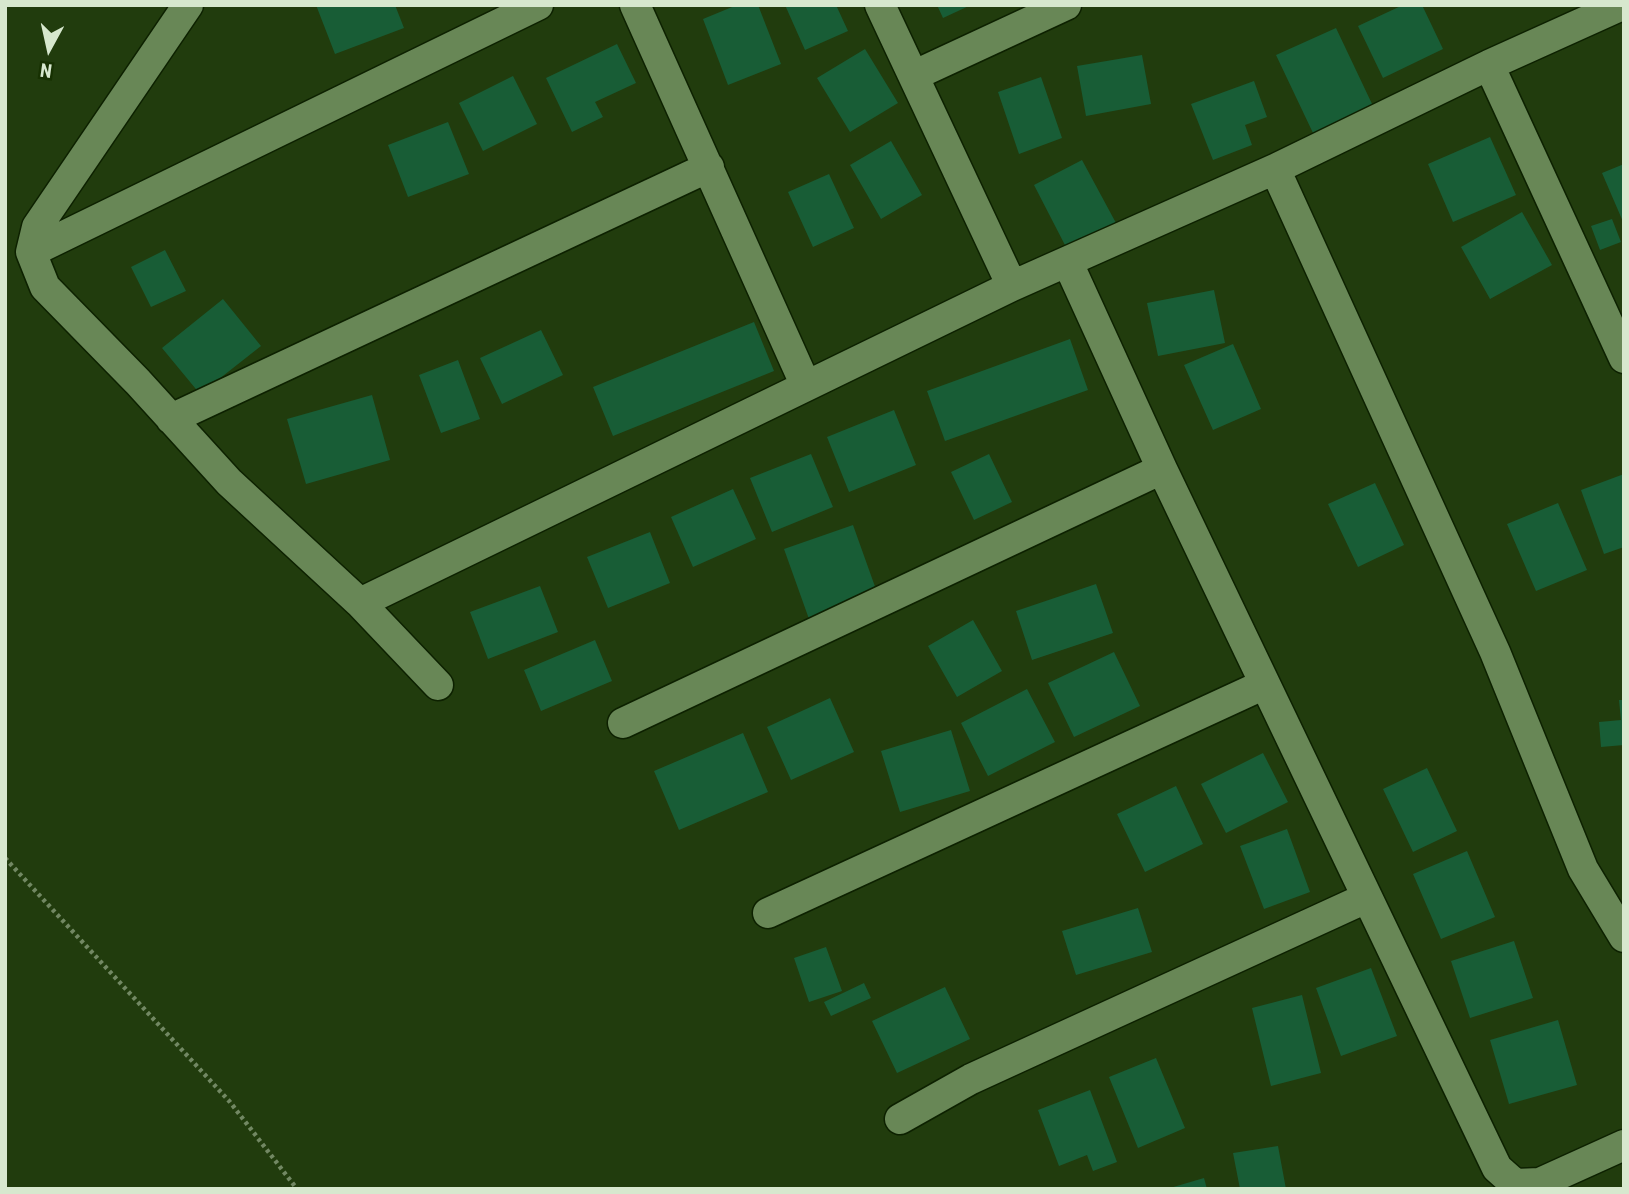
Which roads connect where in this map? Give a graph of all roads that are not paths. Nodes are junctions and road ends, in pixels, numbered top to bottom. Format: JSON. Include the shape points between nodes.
{"nodes":[{"id":1,"x":188,"y":5,"type":"edge"},
{"id":2,"x":538,"y":5,"type":"edge"},
{"id":3,"x":635,"y":5,"type":"edge"},
{"id":4,"x":880,"y":5,"type":"edge"},
{"id":5,"x":1066,"y":5,"type":"edge"},
{"id":6,"x":1622,"y":5,"type":"edge"},
{"id":7,"x":1489,"y":65,"type":"junction"},
{"id":8,"x":915,"y":75,"type":"junction"},
{"id":9,"x":709,"y":167,"type":"junction"},
{"id":10,"x":1275,"y":169,"type":"junction"},
{"id":11,"x":31,"y":252,"type":"junction"},
{"id":12,"x":1068,"y":263,"type":"junction"},
{"id":13,"x":1012,"y":286,"type":"junction"},
{"id":14,"x":1624,"y":358,"type":"edge"},
{"id":15,"x":806,"y":386,"type":"junction"},
{"id":16,"x":171,"y":419,"type":"junction"},
{"id":17,"x":1162,"y":469,"type":"junction"},
{"id":18,"x":360,"y":603,"type":"junction"},
{"id":19,"x":1265,"y":684,"type":"junction"},
{"id":20,"x":438,"y":685,"type":"dead end"},
{"id":21,"x":623,"y":723,"type":"dead end"},
{"id":22,"x":1366,"y":898,"type":"junction"},
{"id":23,"x":768,"y":913,"type":"dead end"},
{"id":24,"x":1624,"y":937,"type":"edge"},
{"id":25,"x":900,"y":1119,"type":"dead end"},
{"id":26,"x":1624,"y":1145,"type":"edge"},
{"id":27,"x":1511,"y":1186,"type":"edge"}],
"edges":[{"from":1,"to":11,"type":"street","via":[[37,227]]},
{"from":2,"to":11,"type":"street"},
{"from":3,"to":9,"type":"street"},
{"from":4,"to":8,"type":"street"},
{"from":5,"to":8,"type":"street"},
{"from":6,"to":7,"type":"street"},
{"from":7,"to":10,"type":"street"},
{"from":7,"to":14,"type":"street"},
{"from":8,"to":13,"type":"street"},
{"from":9,"to":15,"type":"street"},
{"from":9,"to":16,"type":"street"},
{"from":10,"to":12,"type":"street"},
{"from":10,"to":24,"type":"street","via":[[1495,652],[1583,869]]},
{"from":11,"to":16,"type":"street","via":[[45,287]]},
{"from":12,"to":13,"type":"street"},
{"from":12,"to":17,"type":"street"},
{"from":13,"to":15,"type":"street"},
{"from":15,"to":18,"type":"street"},
{"from":16,"to":18,"type":"street","via":[[229,482]]},
{"from":17,"to":19,"type":"street"},
{"from":17,"to":21,"type":"street"},
{"from":18,"to":20,"type":"street"},
{"from":19,"to":22,"type":"street"},
{"from":19,"to":23,"type":"street"},
{"from":22,"to":25,"type":"street","via":[[971,1079]]},
{"from":22,"to":27,"type":"street","via":[[1497,1168]]},
{"from":26,"to":27,"type":"street","via":[[1540,1182]]}]}
